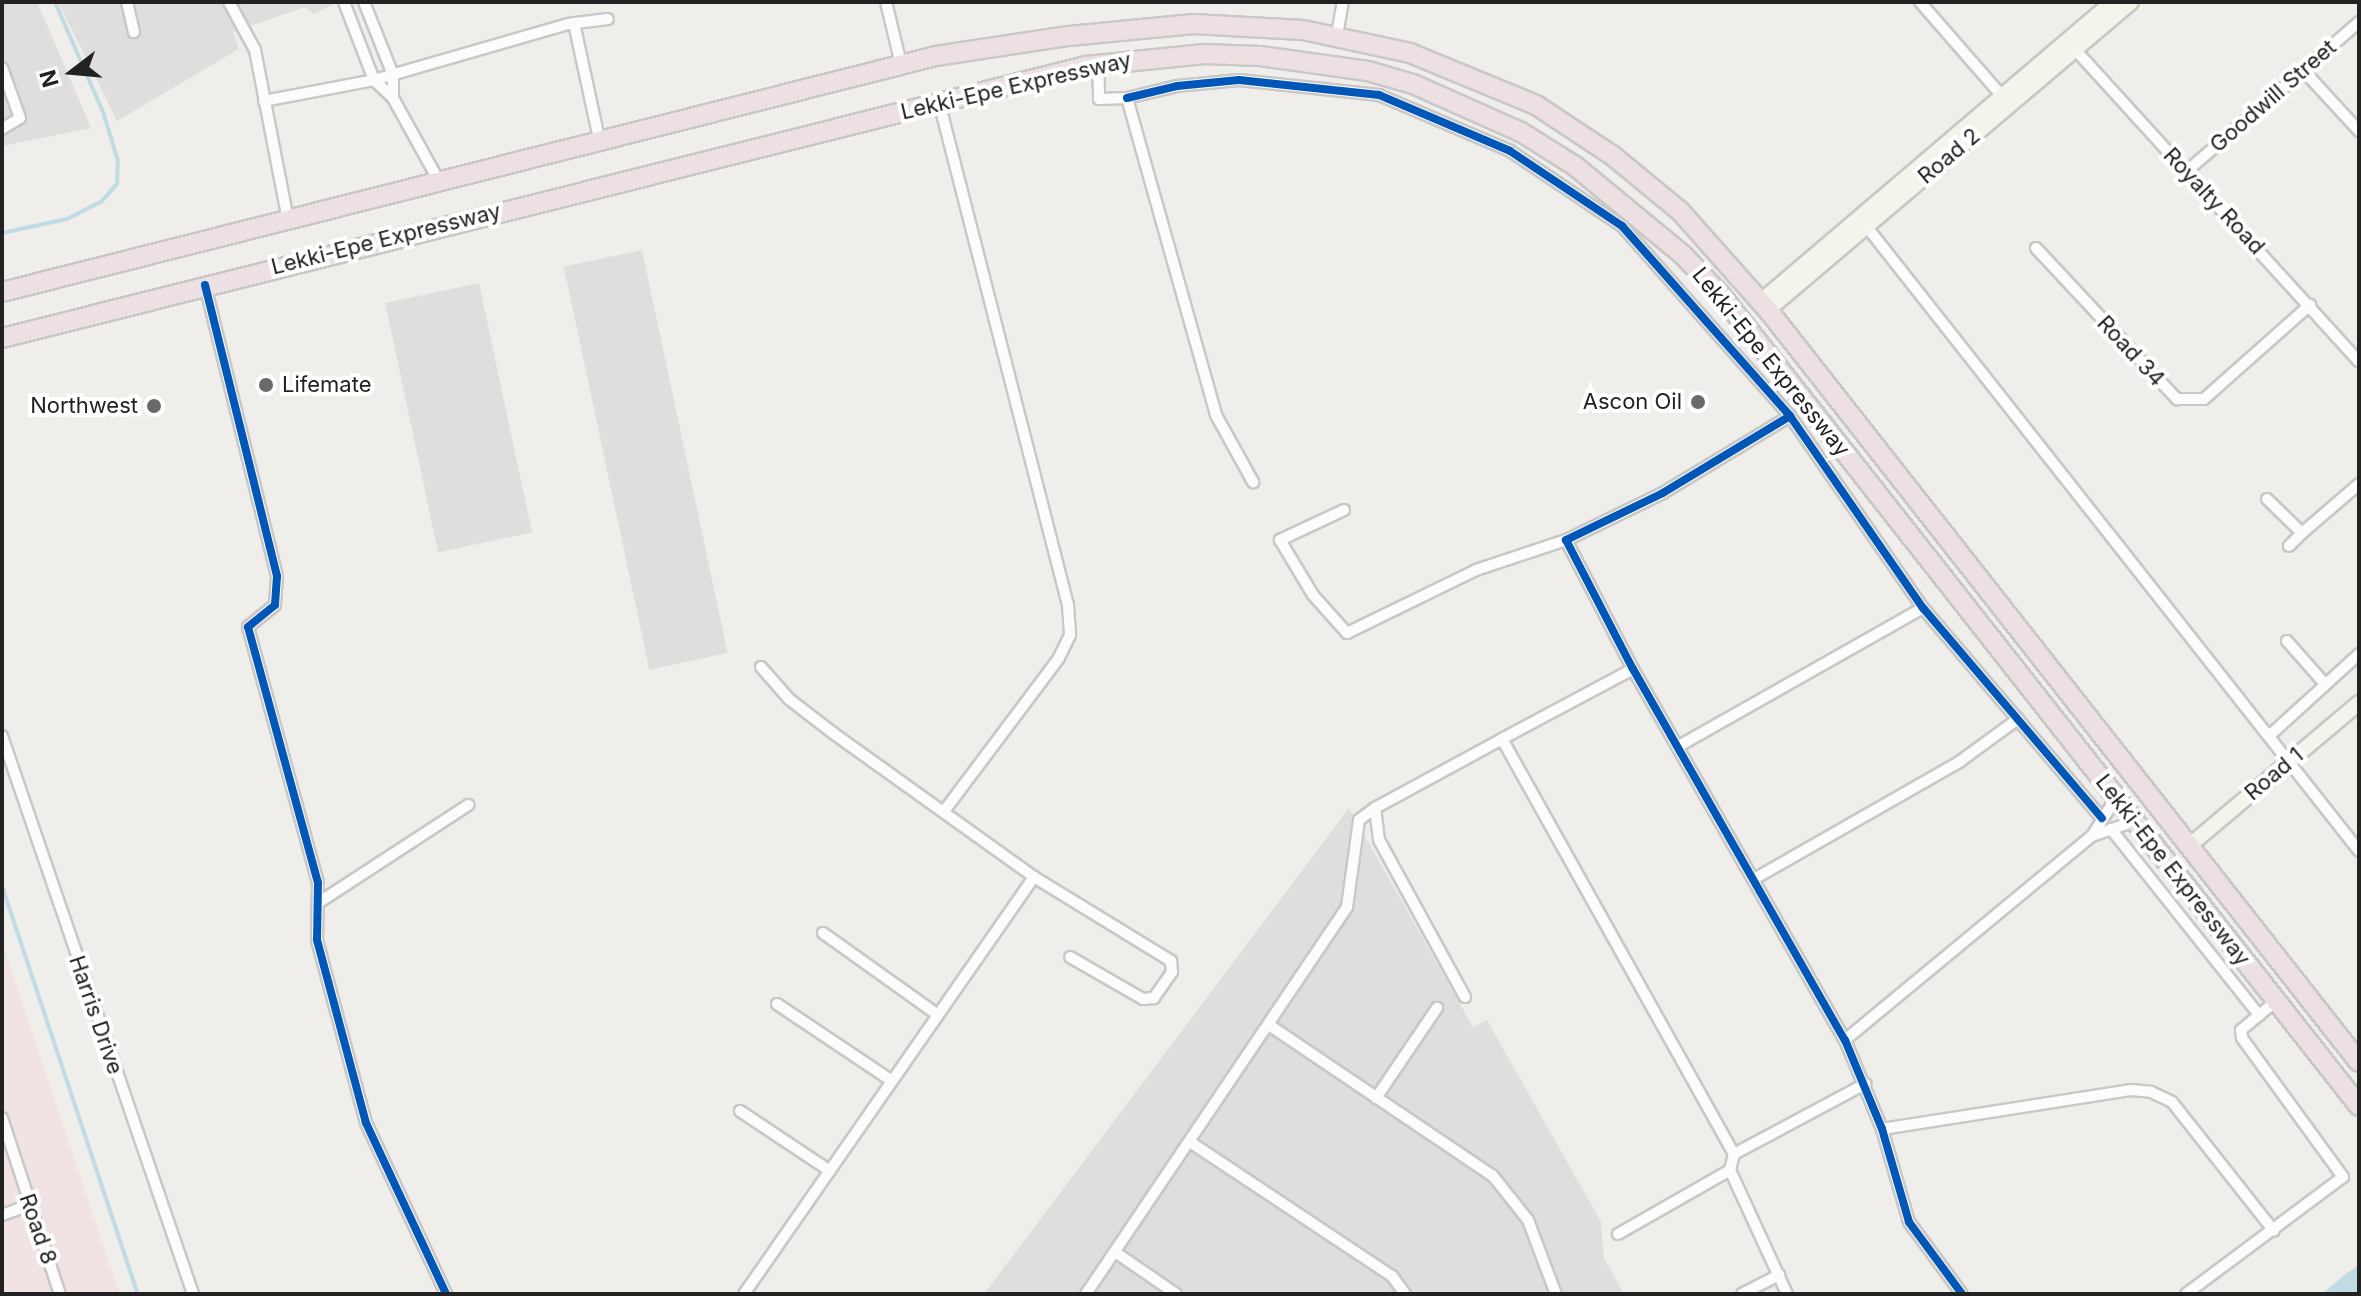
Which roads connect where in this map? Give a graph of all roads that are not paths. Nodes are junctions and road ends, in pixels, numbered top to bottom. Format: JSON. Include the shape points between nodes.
{"nodes":[{"id":1,"x":127,"y":2,"type":"edge"},
{"id":2,"x":229,"y":2,"type":"edge"},
{"id":3,"x":344,"y":2,"type":"edge"},
{"id":4,"x":364,"y":2,"type":"edge"},
{"id":5,"x":886,"y":2,"type":"edge"},
{"id":6,"x":1343,"y":2,"type":"edge"},
{"id":7,"x":1920,"y":2,"type":"edge"},
{"id":8,"x":2112,"y":2,"type":"edge"},
{"id":9,"x":2131,"y":2,"type":"edge"},
{"id":10,"x":608,"y":19,"type":"dead end"},
{"id":11,"x":2359,"y":22,"type":"edge"},
{"id":12,"x":574,"y":23,"type":"junction"},
{"id":13,"x":134,"y":32,"type":"dead end"},
{"id":14,"x":1337,"y":35,"type":"junction"},
{"id":15,"x":1053,"y":38,"type":"junction"},
{"id":16,"x":2071,"y":45,"type":"junction"},
{"id":17,"x":901,"y":64,"type":"junction"},
{"id":18,"x":1098,"y":64,"type":"junction"},
{"id":19,"x":2,"y":68,"type":"edge"},
{"id":20,"x":2303,"y":70,"type":"junction"},
{"id":21,"x":1060,"y":72,"type":"junction"},
{"id":22,"x":393,"y":75,"type":"junction"},
{"id":23,"x":374,"y":80,"type":"junction"},
{"id":24,"x":2001,"y":95,"type":"junction"},
{"id":25,"x":393,"y":98,"type":"junction"},
{"id":26,"x":1127,"y":98,"type":"junction"},
{"id":27,"x":264,"y":101,"type":"junction"},
{"id":28,"x":939,"y":102,"type":"junction"},
{"id":29,"x":2,"y":129,"type":"edge"},
{"id":30,"x":2359,"y":131,"type":"edge"},
{"id":31,"x":600,"y":143,"type":"junction"},
{"id":32,"x":2187,"y":171,"type":"junction"},
{"id":33,"x":440,"y":183,"type":"junction"},
{"id":34,"x":288,"y":220,"type":"junction"},
{"id":35,"x":1862,"y":222,"type":"junction"},
{"id":36,"x":2036,"y":248,"type":"dead end"},
{"id":37,"x":205,"y":285,"type":"junction"},
{"id":38,"x":2,"y":292,"type":"edge"},
{"id":39,"x":2310,"y":305,"type":"junction"},
{"id":40,"x":1764,"y":306,"type":"junction"},
{"id":41,"x":2,"y":338,"type":"edge"},
{"id":42,"x":2359,"y":362,"type":"edge"},
{"id":43,"x":1790,"y":416,"type":"junction"},
{"id":44,"x":1253,"y":482,"type":"dead end"},
{"id":45,"x":2359,"y":484,"type":"edge"},
{"id":46,"x":2267,"y":499,"type":"dead end"},
{"id":47,"x":1344,"y":510,"type":"dead end"},
{"id":48,"x":2302,"y":533,"type":"junction"},
{"id":49,"x":1566,"y":540,"type":"junction"},
{"id":50,"x":2289,"y":546,"type":"dead end"},
{"id":51,"x":1923,"y":608,"type":"junction"},
{"id":52,"x":2287,"y":641,"type":"dead end"},
{"id":53,"x":2359,"y":654,"type":"edge"},
{"id":54,"x":761,"y":667,"type":"dead end"},
{"id":55,"x":1633,"y":669,"type":"junction"},
{"id":56,"x":2325,"y":684,"type":"junction"},
{"id":57,"x":2359,"y":703,"type":"edge"},
{"id":58,"x":2018,"y":719,"type":"junction"},
{"id":59,"x":2,"y":736,"type":"edge"},
{"id":60,"x":2269,"y":736,"type":"junction"},
{"id":61,"x":1502,"y":739,"type":"junction"},
{"id":62,"x":1679,"y":746,"type":"junction"},
{"id":63,"x":2289,"y":762,"type":"junction"},
{"id":64,"x":2116,"y":798,"type":"junction"},
{"id":65,"x":468,"y":805,"type":"dead end"},
{"id":66,"x":1375,"y":808,"type":"junction"},
{"id":67,"x":944,"y":811,"type":"junction"},
{"id":68,"x":2102,"y":818,"type":"junction"},
{"id":69,"x":2135,"y":821,"type":"junction"},
{"id":70,"x":2111,"y":829,"type":"junction"},
{"id":71,"x":2092,"y":836,"type":"junction"},
{"id":72,"x":2189,"y":846,"type":"junction"},
{"id":73,"x":2359,"y":851,"type":"edge"},
{"id":74,"x":1034,"y":877,"type":"junction"},
{"id":75,"x":1754,"y":879,"type":"junction"},
{"id":76,"x":321,"y":901,"type":"junction"},
{"id":77,"x":823,"y":933,"type":"dead end"},
{"id":78,"x":1070,"y":957,"type":"dead end"},
{"id":79,"x":1465,"y":997,"type":"dead end"},
{"id":80,"x":2276,"y":1001,"type":"junction"},
{"id":81,"x":777,"y":1004,"type":"dead end"},
{"id":82,"x":1437,"y":1008,"type":"dead end"},
{"id":83,"x":938,"y":1015,"type":"junction"},
{"id":84,"x":2259,"y":1015,"type":"junction"},
{"id":85,"x":1269,"y":1025,"type":"junction"},
{"id":86,"x":1845,"y":1040,"type":"junction"},
{"id":87,"x":2359,"y":1062,"type":"edge"},
{"id":88,"x":892,"y":1081,"type":"junction"},
{"id":89,"x":1865,"y":1084,"type":"junction"},
{"id":90,"x":1376,"y":1098,"type":"junction"},
{"id":91,"x":2359,"y":1106,"type":"edge"},
{"id":92,"x":740,"y":1111,"type":"dead end"},
{"id":93,"x":2,"y":1118,"type":"edge"},
{"id":94,"x":1882,"y":1129,"type":"junction"},
{"id":95,"x":1190,"y":1142,"type":"junction"},
{"id":96,"x":1734,"y":1154,"type":"junction"},
{"id":97,"x":1730,"y":1170,"type":"junction"},
{"id":98,"x":830,"y":1171,"type":"junction"},
{"id":99,"x":30,"y":1205,"type":"junction"},
{"id":100,"x":2,"y":1215,"type":"edge"},
{"id":101,"x":2274,"y":1231,"type":"junction"},
{"id":102,"x":1618,"y":1234,"type":"dead end"},
{"id":103,"x":1115,"y":1252,"type":"junction"},
{"id":104,"x":1779,"y":1275,"type":"junction"},
{"id":105,"x":60,"y":1294,"type":"edge"},
{"id":106,"x":193,"y":1294,"type":"edge"},
{"id":107,"x":446,"y":1294,"type":"edge"},
{"id":108,"x":744,"y":1294,"type":"edge"},
{"id":109,"x":1086,"y":1294,"type":"edge"},
{"id":110,"x":1176,"y":1294,"type":"edge"},
{"id":111,"x":1405,"y":1294,"type":"edge"},
{"id":112,"x":1556,"y":1294,"type":"edge"},
{"id":113,"x":1742,"y":1294,"type":"edge"},
{"id":114,"x":1787,"y":1294,"type":"edge"},
{"id":115,"x":1962,"y":1294,"type":"edge"},
{"id":116,"x":2186,"y":1294,"type":"edge"}],
"edges":[{"from":1,"to":13,"type":"street"},
{"from":2,"to":27,"type":"street","via":[[255,50]]},
{"from":3,"to":23,"type":"street"},
{"from":4,"to":22,"type":"street"},
{"from":5,"to":17,"type":"street"},
{"from":6,"to":14,"type":"street"},
{"from":7,"to":24,"type":"street"},
{"from":8,"to":16,"type":"street","name":"Road 2"},
{"from":9,"to":16,"type":"street","name":"Road 2"},
{"from":10,"to":12,"type":"street"},
{"from":11,"to":20,"type":"street","name":"Goodwill Street"},
{"from":12,"to":22,"type":"street"},
{"from":12,"to":31,"type":"street"},
{"from":14,"to":15,"type":"highway","name":"Lekki-Epe Expressway","via":[[1193,24]]},
{"from":14,"to":40,"type":"highway","name":"Lekki-Epe Expressway","via":[[1453,68],[1536,105],[1577,131],[1680,211]]},
{"from":15,"to":17,"type":"highway","name":"Lekki-Epe Expressway"},
{"from":15,"to":21,"type":"highway"},
{"from":16,"to":24,"type":"street","name":"Road 2"},
{"from":16,"to":32,"type":"street","name":"Royalty Road"},
{"from":16,"to":35,"type":"street","name":"Road 2"},
{"from":17,"to":31,"type":"highway","name":"Lekki-Epe Expressway"},
{"from":18,"to":21,"type":"highway","name":"Lekki-Epe Expressway"},
{"from":18,"to":26,"type":"street","via":[[1099,99]]},
{"from":18,"to":64,"type":"highway","name":"Lekki-Epe Expressway","via":[[1204,54],[1296,59],[1368,71],[1462,103],[1575,166],[1683,255],[1721,295]]},
{"from":19,"to":29,"type":"street","via":[[20,118]]},
{"from":20,"to":30,"type":"street"},
{"from":20,"to":32,"type":"street","name":"Goodwill Street"},
{"from":21,"to":28,"type":"highway","name":"Lekki-Epe Expressway"},
{"from":22,"to":23,"type":"street"},
{"from":22,"to":25,"type":"street"},
{"from":23,"to":25,"type":"street"},
{"from":23,"to":27,"type":"street"},
{"from":24,"to":35,"type":"street","name":"Road 2"},
{"from":25,"to":33,"type":"street"},
{"from":26,"to":43,"type":"street","via":[[1239,80],[1308,85],[1379,95],[1461,127],[1510,151],[1622,226]]},
{"from":26,"to":44,"type":"street","via":[[1216,415]]},
{"from":27,"to":34,"type":"street"},
{"from":28,"to":37,"type":"highway","name":"Lekki-Epe Expressway"},
{"from":28,"to":67,"type":"street","via":[[1068,605],[1070,635],[1059,658]]},
{"from":31,"to":33,"type":"highway","name":"Lekki-Epe Expressway"},
{"from":32,"to":39,"type":"street","name":"Royalty Road"},
{"from":33,"to":34,"type":"highway","name":"Lekki-Epe Expressway"},
{"from":34,"to":38,"type":"highway","name":"Lekki-Epe Expressway"},
{"from":35,"to":40,"type":"street","name":"Road 2"},
{"from":35,"to":60,"type":"street"},
{"from":36,"to":39,"type":"street","name":"Road 34","via":[[2177,399],[2204,399]]},
{"from":37,"to":41,"type":"highway","name":"Lekki-Epe Expressway"},
{"from":37,"to":76,"type":"street","via":[[277,576],[275,605],[248,627],[250,643]]},
{"from":39,"to":42,"type":"street","name":"Royalty Road"},
{"from":40,"to":72,"type":"highway","name":"Lekki-Epe Expressway"},
{"from":43,"to":49,"type":"street","via":[[1663,493]]},
{"from":43,"to":51,"type":"street"},
{"from":45,"to":48,"type":"street"},
{"from":46,"to":48,"type":"street"},
{"from":47,"to":49,"type":"street","via":[[1280,540],[1313,595],[1347,633],[1476,570]]},
{"from":48,"to":50,"type":"street"},
{"from":49,"to":55,"type":"street"},
{"from":51,"to":58,"type":"street"},
{"from":51,"to":62,"type":"street"},
{"from":52,"to":56,"type":"street"},
{"from":53,"to":56,"type":"street"},
{"from":54,"to":67,"type":"street","via":[[789,699]]},
{"from":55,"to":61,"type":"street"},
{"from":55,"to":62,"type":"street"},
{"from":56,"to":60,"type":"street"},
{"from":57,"to":63,"type":"street","name":"Road 1"},
{"from":58,"to":68,"type":"street"},
{"from":58,"to":75,"type":"street","via":[[1959,762]]},
{"from":59,"to":106,"type":"street","name":"Harris Drive"},
{"from":60,"to":63,"type":"street"},
{"from":61,"to":66,"type":"street"},
{"from":61,"to":96,"type":"street"},
{"from":62,"to":75,"type":"street"},
{"from":63,"to":72,"type":"street","name":"Road 1"},
{"from":63,"to":73,"type":"street"},
{"from":64,"to":68,"type":"street"},
{"from":64,"to":69,"type":"highway","name":"Lekki-Epe Expressway"},
{"from":65,"to":76,"type":"street"},
{"from":66,"to":79,"type":"street","via":[[1379,840]]},
{"from":66,"to":85,"type":"street","via":[[1359,820],[1347,907]]},
{"from":67,"to":74,"type":"street"},
{"from":68,"to":71,"type":"street"},
{"from":69,"to":70,"type":"street"},
{"from":69,"to":80,"type":"highway","name":"Lekki-Epe Expressway"},
{"from":70,"to":71,"type":"street"},
{"from":70,"to":84,"type":"street"},
{"from":71,"to":86,"type":"street"},
{"from":72,"to":87,"type":"highway","name":"Lekki-Epe Expressway"},
{"from":74,"to":78,"type":"street","via":[[1171,961],[1172,972],[1154,998],[1143,999]]},
{"from":74,"to":83,"type":"street"},
{"from":75,"to":86,"type":"street"},
{"from":76,"to":107,"type":"street","via":[[317,940],[366,1123]]},
{"from":77,"to":83,"type":"street"},
{"from":80,"to":84,"type":"street"},
{"from":80,"to":91,"type":"highway","name":"Lekki-Epe Expressway"},
{"from":81,"to":88,"type":"street"},
{"from":82,"to":90,"type":"street"},
{"from":83,"to":88,"type":"street"},
{"from":84,"to":101,"type":"street","via":[[2241,1030],[2242,1038],[2343,1177]]},
{"from":85,"to":90,"type":"street"},
{"from":85,"to":95,"type":"street"},
{"from":86,"to":89,"type":"street"},
{"from":88,"to":98,"type":"street"},
{"from":89,"to":94,"type":"street"},
{"from":89,"to":96,"type":"street"},
{"from":90,"to":112,"type":"street","via":[[1493,1176],[1528,1220]]},
{"from":92,"to":98,"type":"street"},
{"from":93,"to":99,"type":"street","name":"Road 8"},
{"from":94,"to":101,"type":"street","via":[[2130,1090],[2151,1092],[2172,1102]]},
{"from":94,"to":115,"type":"street","via":[[1909,1222]]},
{"from":95,"to":103,"type":"street"},
{"from":95,"to":111,"type":"street","via":[[1392,1276]]},
{"from":96,"to":97,"type":"street"},
{"from":97,"to":102,"type":"street"},
{"from":97,"to":104,"type":"street"},
{"from":98,"to":108,"type":"street"},
{"from":99,"to":100,"type":"street"},
{"from":99,"to":105,"type":"street","name":"Road 8"},
{"from":101,"to":116,"type":"street"},
{"from":103,"to":109,"type":"street"},
{"from":103,"to":110,"type":"street"},
{"from":104,"to":113,"type":"street"},
{"from":104,"to":114,"type":"street"}]}
